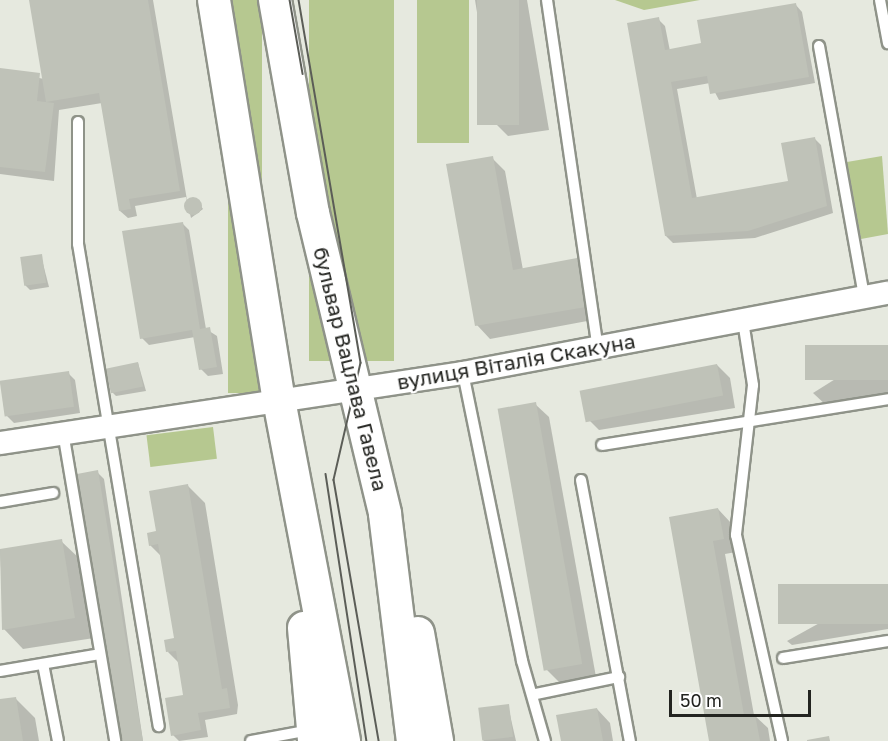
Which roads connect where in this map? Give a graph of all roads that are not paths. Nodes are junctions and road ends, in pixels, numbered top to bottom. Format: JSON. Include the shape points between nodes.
{"nodes":[{"id":1,"x":214,"y":0,"type":"edge"},
{"id":2,"x":275,"y":0,"type":"edge"},
{"id":3,"x":547,"y":0,"type":"edge"},
{"id":4,"x":880,"y":0,"type":"edge"},
{"id":5,"x":888,"y":43,"type":"edge"},
{"id":6,"x":819,"y":46,"type":"dead end"},
{"id":7,"x":78,"y":122,"type":"dead end"},
{"id":8,"x":888,"y":293,"type":"edge"},
{"id":9,"x":864,"y":297,"type":"junction"},
{"id":10,"x":743,"y":321,"type":"junction"},
{"id":11,"x":598,"y":348,"type":"junction"},
{"id":12,"x":463,"y":373,"type":"junction"},
{"id":13,"x":356,"y":388,"type":"junction"},
{"id":14,"x":888,"y":399,"type":"edge"},
{"id":15,"x":279,"y":400,"type":"junction"},
{"id":16,"x":749,"y":421,"type":"junction"},
{"id":17,"x":111,"y":423,"type":"junction"},
{"id":18,"x":63,"y":432,"type":"junction"},
{"id":19,"x":0,"y":443,"type":"edge"},
{"id":20,"x":602,"y":445,"type":"dead end"},
{"id":21,"x":581,"y":480,"type":"dead end"},
{"id":22,"x":296,"y":490,"type":"junction"},
{"id":23,"x":53,"y":493,"type":"dead end"},
{"id":24,"x":0,"y":502,"type":"edge"},
{"id":25,"x":386,"y":514,"type":"junction"},
{"id":26,"x":888,"y":641,"type":"edge"},
{"id":27,"x":100,"y":654,"type":"junction"},
{"id":28,"x":783,"y":658,"type":"dead end"},
{"id":29,"x":43,"y":664,"type":"junction"},
{"id":30,"x":0,"y":671,"type":"edge"},
{"id":31,"x":619,"y":677,"type":"junction"},
{"id":32,"x":536,"y":694,"type":"junction"},
{"id":33,"x":159,"y":726,"type":"dead end"},
{"id":34,"x":411,"y":732,"type":"edge"},
{"id":35,"x":313,"y":736,"type":"edge"},
{"id":36,"x":58,"y":741,"type":"edge"},
{"id":37,"x":115,"y":741,"type":"edge"},
{"id":38,"x":251,"y":741,"type":"edge"},
{"id":39,"x":344,"y":741,"type":"edge"},
{"id":40,"x":437,"y":741,"type":"edge"},
{"id":41,"x":545,"y":741,"type":"edge"},
{"id":42,"x":630,"y":741,"type":"edge"},
{"id":43,"x":782,"y":741,"type":"edge"}],
"edges":[{"from":1,"to":15,"type":"main road"},
{"from":2,"to":13,"type":"main road","name":"бульвар Вацлава Гавела","via":[[313,213]]},
{"from":3,"to":11,"type":"lane"},
{"from":4,"to":5,"type":"lane"},
{"from":6,"to":9,"type":"lane"},
{"from":7,"to":17,"type":"lane","via":[[78,244]]},
{"from":8,"to":9,"type":"street","name":"вулиця Віталія Скакуна"},
{"from":9,"to":10,"type":"street","name":"вулиця Віталія Скакуна"},
{"from":10,"to":11,"type":"street","name":"вулиця Віталія Скакуна"},
{"from":10,"to":16,"type":"lane","via":[[753,385]]},
{"from":11,"to":12,"type":"street","name":"вулиця Віталія Скакуна"},
{"from":12,"to":13,"type":"street","name":"вулиця Віталія Скакуна"},
{"from":12,"to":32,"type":"lane","via":[[522,661]]},
{"from":13,"to":15,"type":"street","name":"вулиця Віталія Скакуна"},
{"from":13,"to":25,"type":"main road","name":"бульвар Вацлава Гавела"},
{"from":14,"to":16,"type":"lane"},
{"from":15,"to":17,"type":"street","name":"вулиця Віталія Скакуна"},
{"from":15,"to":22,"type":"main road"},
{"from":16,"to":20,"type":"lane"},
{"from":16,"to":43,"type":"lane","via":[[736,535]]},
{"from":17,"to":18,"type":"street","name":"вулиця Віталія Скакуна"},
{"from":17,"to":33,"type":"lane"},
{"from":18,"to":19,"type":"street","name":"вулиця Віталія Скакуна"},
{"from":18,"to":27,"type":"lane"},
{"from":21,"to":31,"type":"lane"},
{"from":22,"to":35,"type":"main road","via":[[294,523]]},
{"from":22,"to":39,"type":"main road"},
{"from":23,"to":24,"type":"lane"},
{"from":25,"to":34,"type":"main road","name":"бульвар Вацлава Гавела"},
{"from":25,"to":40,"type":"main road","via":[[422,646]]},
{"from":26,"to":28,"type":"lane"},
{"from":27,"to":29,"type":"lane"},
{"from":27,"to":37,"type":"lane"},
{"from":29,"to":30,"type":"lane"},
{"from":29,"to":36,"type":"lane"},
{"from":31,"to":32,"type":"lane"},
{"from":31,"to":42,"type":"lane"},
{"from":32,"to":41,"type":"lane"},
{"from":35,"to":38,"type":"lane"}]}
